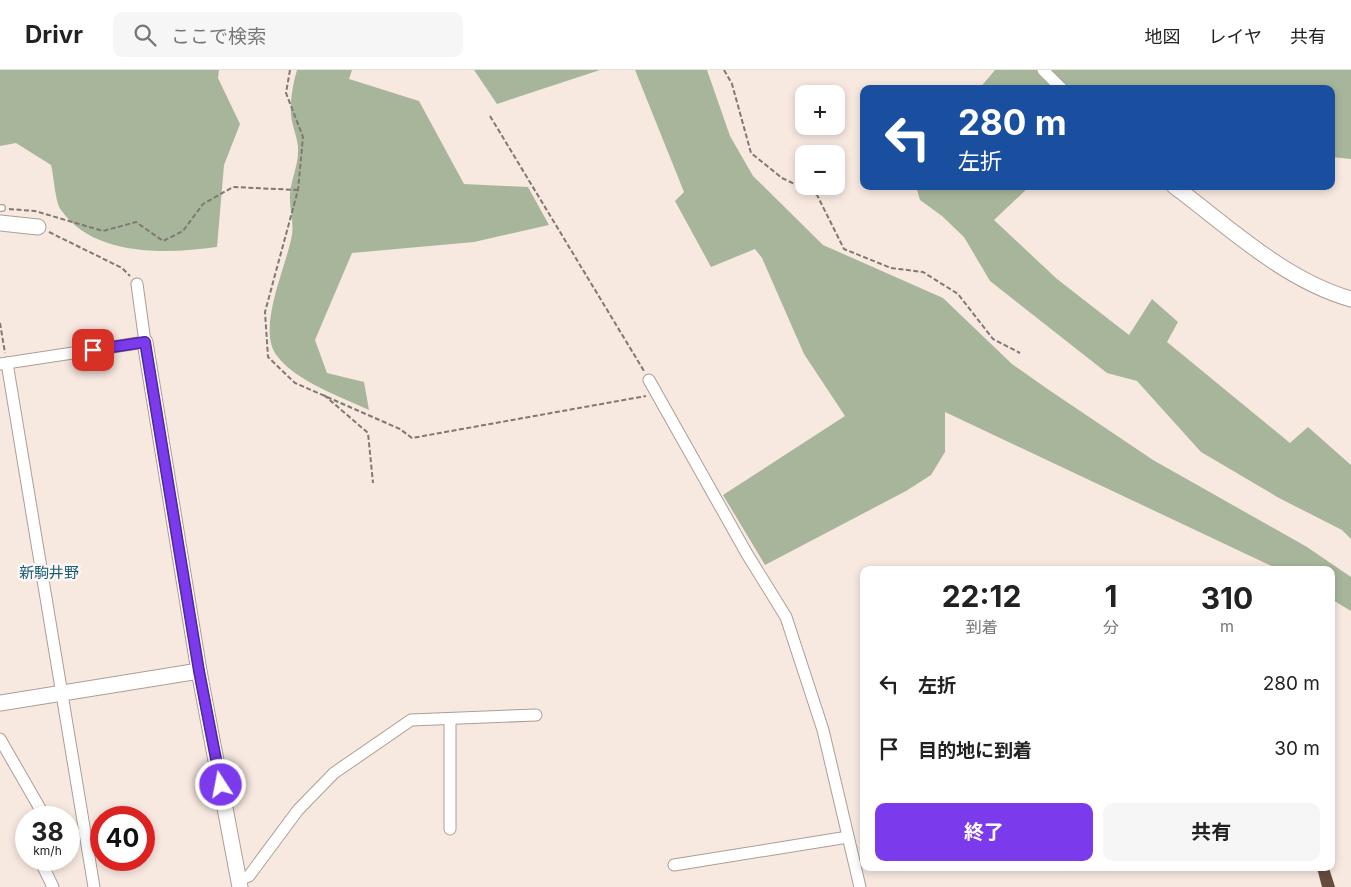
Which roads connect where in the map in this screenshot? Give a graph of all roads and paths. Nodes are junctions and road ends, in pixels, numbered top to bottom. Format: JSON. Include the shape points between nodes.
{"nodes":[{"id":1,"x":290,"y":70,"type":"edge"},
{"id":2,"x":724,"y":70,"type":"edge"},
{"id":3,"x":1043,"y":70,"type":"edge"},
{"id":4,"x":1058,"y":85,"type":"edge"},
{"id":5,"x":490,"y":116,"type":"dead end"},
{"id":6,"x":298,"y":190,"type":"junction"},
{"id":7,"x":1179,"y":190,"type":"edge"},
{"id":8,"x":1,"y":213,"type":"edge"},
{"id":9,"x":38,"y":227,"type":"joint"},
{"id":10,"x":137,"y":284,"type":"joint"},
{"id":11,"x":1351,"y":299,"type":"edge"},
{"id":12,"x":0,"y":323,"type":"edge"},
{"id":13,"x":145,"y":342,"type":"junction"},
{"id":14,"x":1020,"y":353,"type":"dead end"},
{"id":15,"x":3,"y":364,"type":"edge"},
{"id":16,"x":649,"y":380,"type":"joint"},
{"id":17,"x":322,"y":393,"type":"junction"},
{"id":18,"x":657,"y":394,"type":"junction"},
{"id":19,"x":373,"y":483,"type":"dead end"},
{"id":20,"x":199,"y":671,"type":"junction"},
{"id":21,"x":62,"y":694,"type":"junction"},
{"id":22,"x":0,"y":703,"type":"edge"},
{"id":23,"x":536,"y":715,"type":"dead end"},
{"id":24,"x":450,"y":720,"type":"junction"},
{"id":25,"x":0,"y":739,"type":"edge"},
{"id":26,"x":39,"y":806,"type":"edge"},
{"id":27,"x":450,"y":829,"type":"dead end"},
{"id":28,"x":848,"y":837,"type":"junction"},
{"id":29,"x":674,"y":865,"type":"dead end"},
{"id":30,"x":45,"y":871,"type":"edge"},
{"id":31,"x":240,"y":884,"type":"edge"},
{"id":32,"x":53,"y":887,"type":"edge"},
{"id":33,"x":94,"y":887,"type":"edge"},
{"id":34,"x":860,"y":887,"type":"edge"}],
"edges":[{"from":1,"to":6,"type":"path","via":[[286,93],[303,137]]},
{"from":2,"to":14,"type":"path","via":[[732,84],[751,153],[782,178],[817,195],[844,248],[891,268],[922,272],[958,294],[993,339]]},
{"from":3,"to":4,"type":"street"},
{"from":5,"to":16,"type":"path"},
{"from":6,"to":8,"type":"path","via":[[233,187],[203,204],[183,231],[163,240],[136,222],[103,231],[35,211]]},
{"from":6,"to":17,"type":"path","via":[[265,312],[268,357],[295,383]]},
{"from":7,"to":11,"type":"street","via":[[1275,262],[1311,284]]},
{"from":8,"to":9,"type":"street"},
{"from":9,"to":10,"type":"path","via":[[122,268]]},
{"from":10,"to":13,"type":"street"},
{"from":12,"to":15,"type":"path"},
{"from":13,"to":15,"type":"street"},
{"from":13,"to":20,"type":"street"},
{"from":15,"to":21,"type":"street"},
{"from":16,"to":18,"type":"street"},
{"from":17,"to":18,"type":"path","via":[[400,429],[412,438]]},
{"from":17,"to":19,"type":"path","via":[[368,433]]},
{"from":18,"to":28,"type":"street","via":[[786,617],[823,730]]},
{"from":20,"to":21,"type":"street"},
{"from":20,"to":31,"type":"street"},
{"from":21,"to":22,"type":"street"},
{"from":21,"to":33,"type":"street"},
{"from":23,"to":24,"type":"street"},
{"from":24,"to":27,"type":"street"},
{"from":24,"to":31,"type":"street","via":[[411,720],[334,773],[298,810]]},
{"from":25,"to":26,"type":"street"},
{"from":28,"to":29,"type":"street"},
{"from":28,"to":34,"type":"street"},
{"from":30,"to":32,"type":"street"}]}
